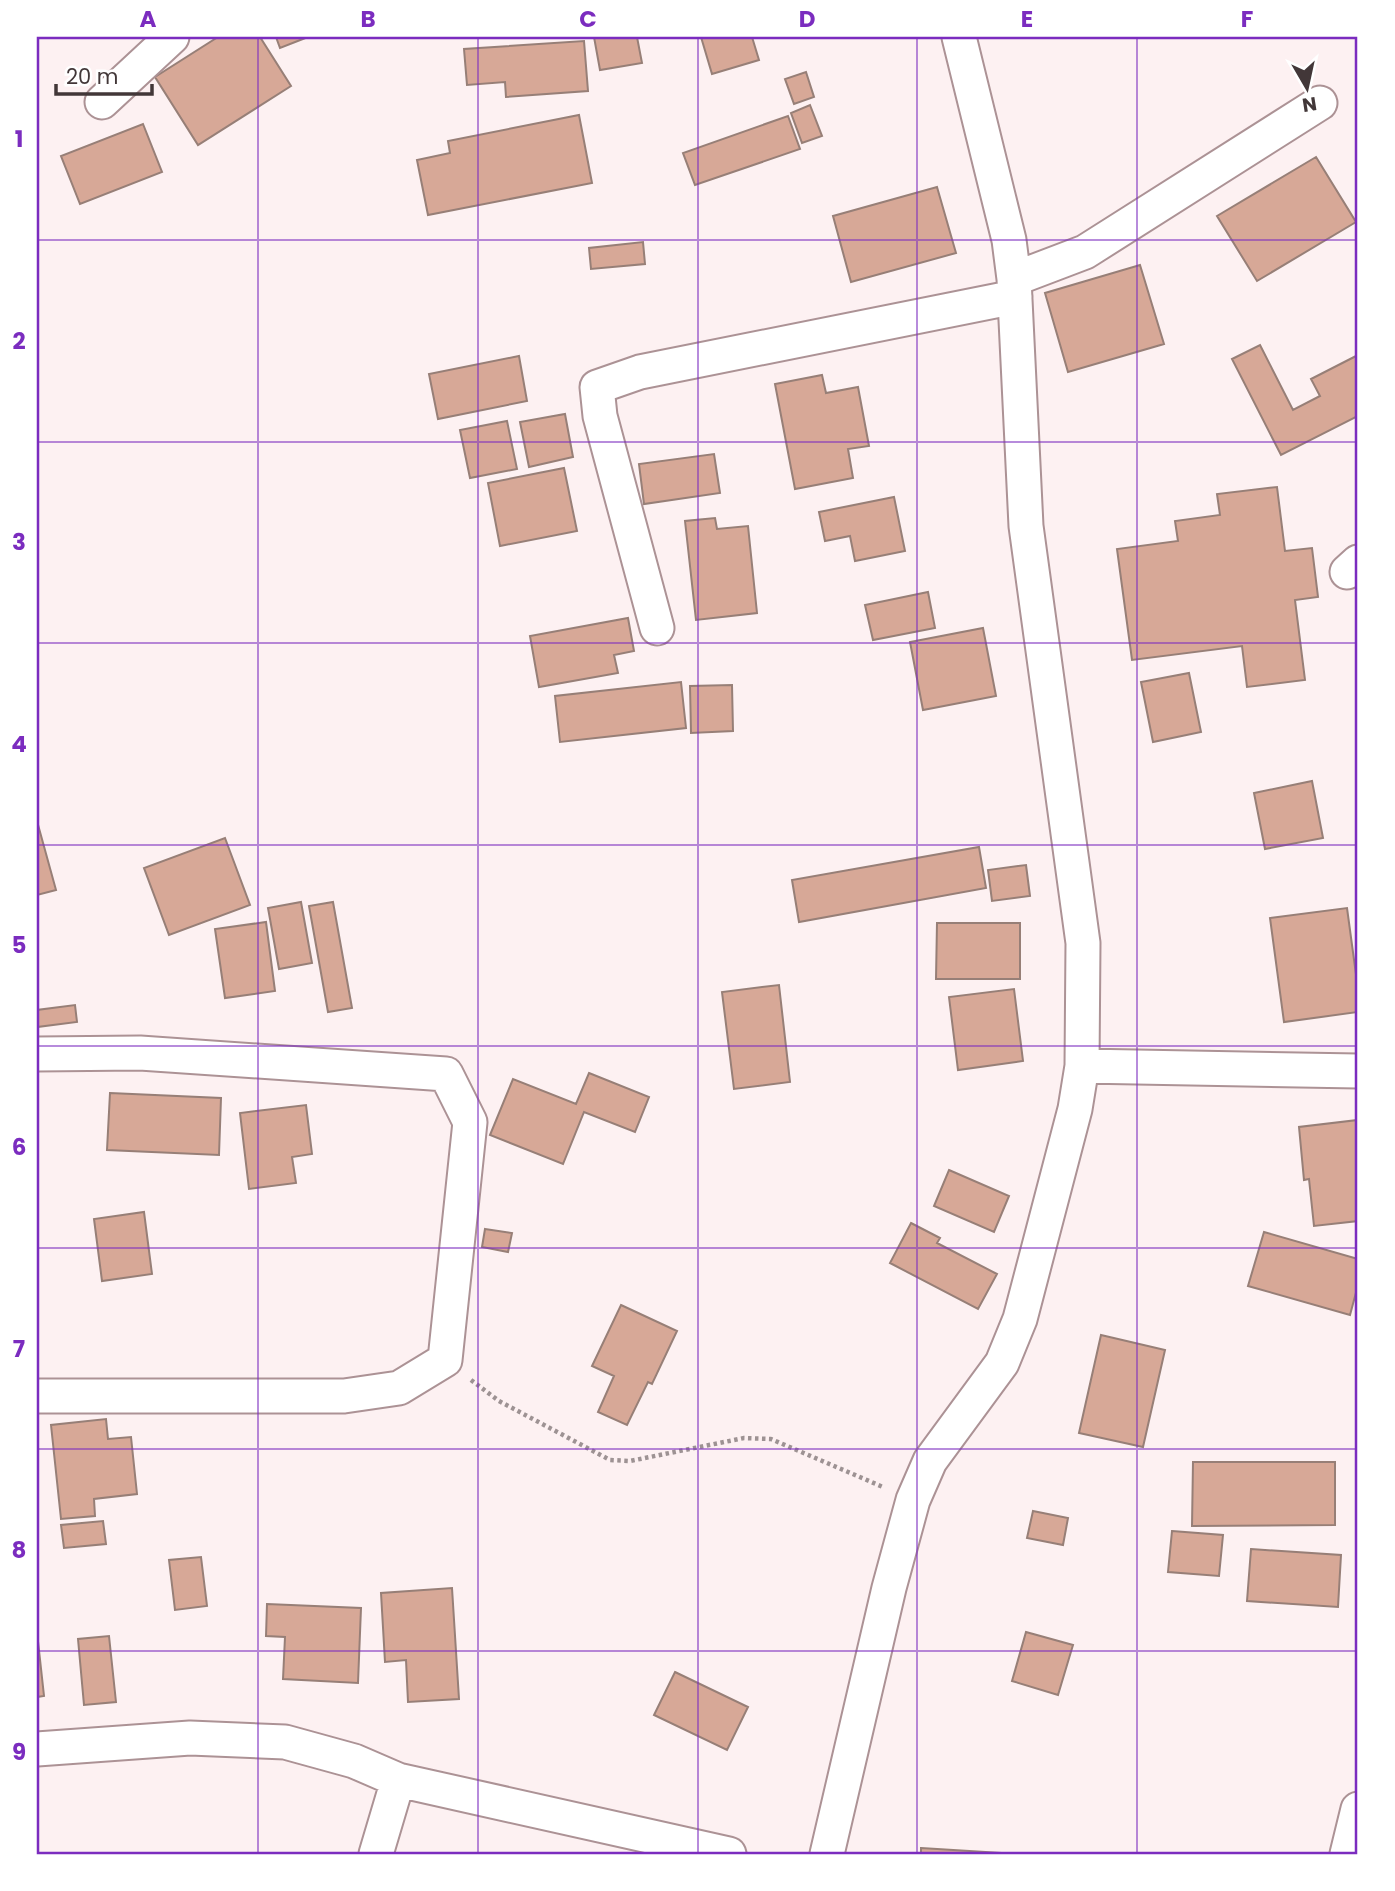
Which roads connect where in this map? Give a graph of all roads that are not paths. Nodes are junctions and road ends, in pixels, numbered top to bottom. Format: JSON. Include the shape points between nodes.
{"nodes":[{"id":1,"x":172,"y":37,"type":"edge"},
{"id":2,"x":959,"y":37,"type":"edge"},
{"id":3,"x":102,"y":102,"type":"dead end"},
{"id":4,"x":1320,"y":103,"type":"dead end"},
{"id":5,"x":1014,"y":288,"type":"junction"},
{"id":6,"x":657,"y":628,"type":"dead end"},
{"id":7,"x":37,"y":1054,"type":"edge"},
{"id":8,"x":1082,"y":1066,"type":"junction"},
{"id":9,"x":1358,"y":1071,"type":"edge"},
{"id":10,"x":37,"y":1395,"type":"edge"},
{"id":11,"x":37,"y":1749,"type":"edge"},
{"id":12,"x":398,"y":1780,"type":"junction"},
{"id":13,"x":1358,"y":1809,"type":"edge"},
{"id":14,"x":376,"y":1854,"type":"edge"},
{"id":15,"x":729,"y":1854,"type":"edge"},
{"id":16,"x":827,"y":1854,"type":"edge"},
{"id":17,"x":1347,"y":1854,"type":"edge"}],
"edges":[{"from":1,"to":3,"type":"street"},
{"from":2,"to":5,"type":"street","via":[[1009,240]]},
{"from":4,"to":5,"type":"street","via":[[1086,252]]},
{"from":5,"to":6,"type":"street","via":[[640,372],[597,387],[600,416]]},
{"from":5,"to":8,"type":"street","via":[[1026,526],[1083,943]]},
{"from":7,"to":10,"type":"street","via":[[140,1053],[446,1074],[470,1122],[445,1360],[399,1388],[344,1396]]},
{"from":8,"to":9,"type":"street"},
{"from":8,"to":16,"type":"street","via":[[1020,1320],[1002,1363],[930,1461],[913,1500]]},
{"from":11,"to":12,"type":"street","via":[[190,1738],[285,1742],[354,1761]]},
{"from":12,"to":14,"type":"street"},
{"from":12,"to":15,"type":"street"},
{"from":13,"to":17,"type":"street"}]}
